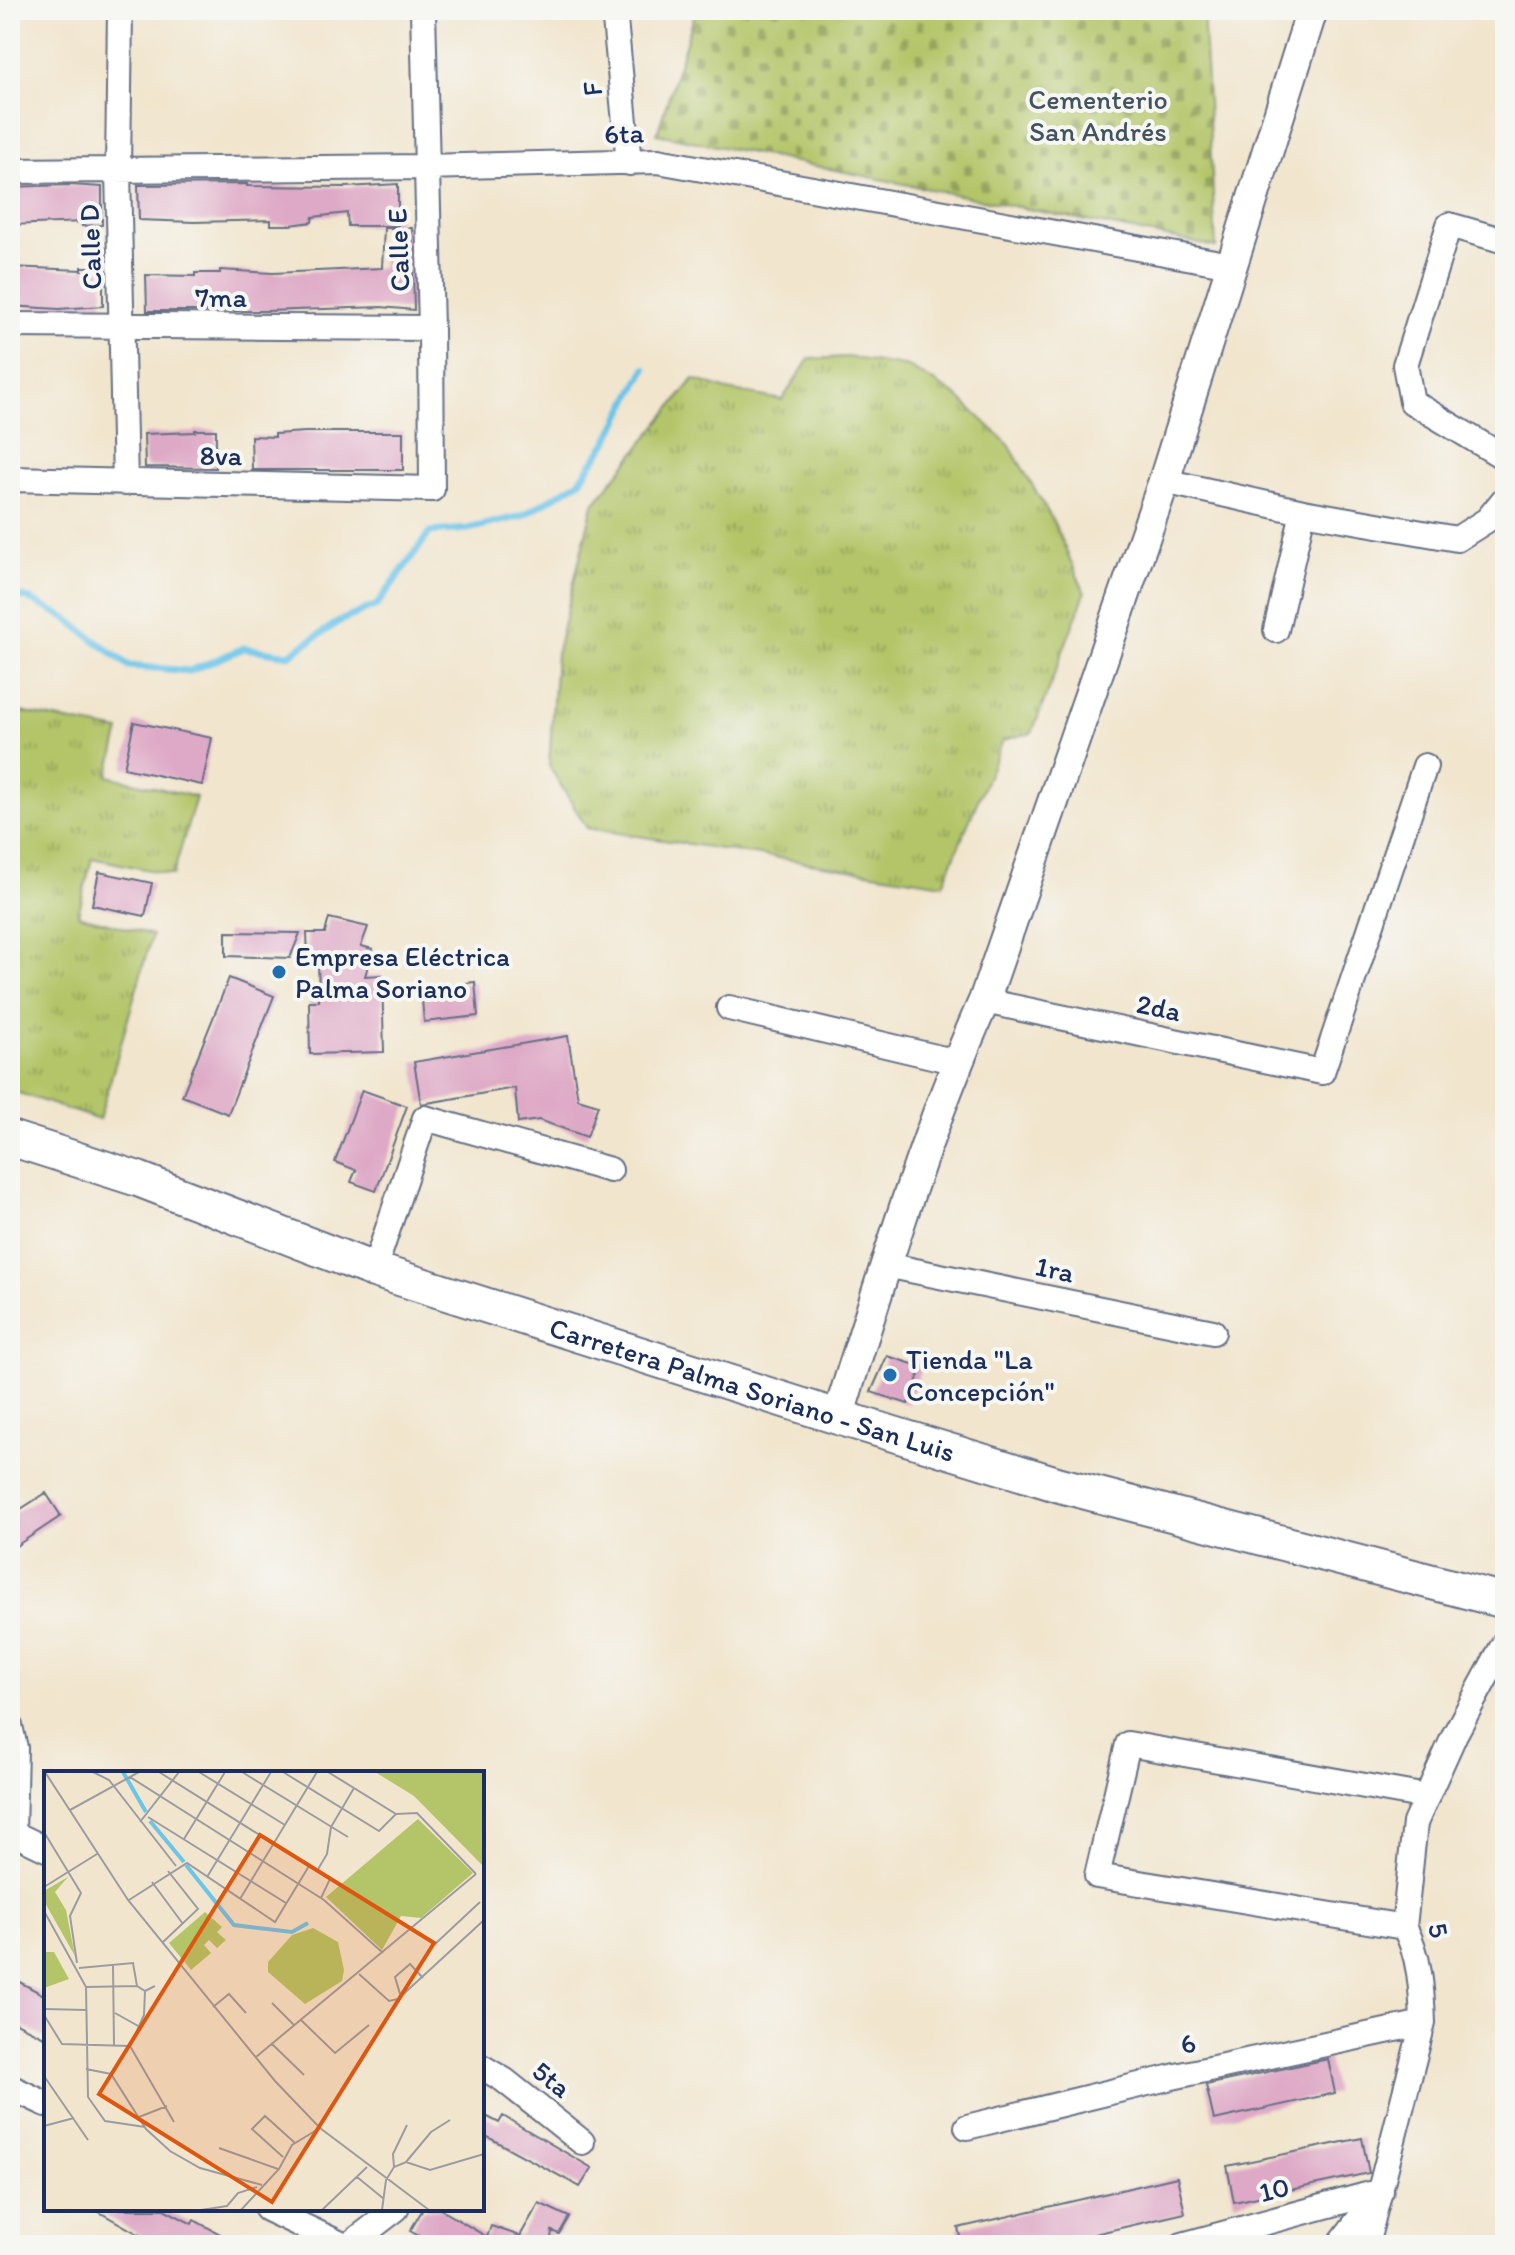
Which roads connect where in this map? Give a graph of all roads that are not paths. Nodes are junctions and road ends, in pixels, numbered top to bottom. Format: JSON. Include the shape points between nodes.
{"nodes":[{"id":1,"x":120,"y":10,"type":"edge"},
{"id":2,"x":423,"y":10,"type":"edge"},
{"id":3,"x":614,"y":10,"type":"edge"},
{"id":4,"x":1312,"y":10,"type":"edge"},
{"id":5,"x":629,"y":163,"type":"junction"},
{"id":6,"x":425,"y":167,"type":"junction"},
{"id":7,"x":10,"y":171,"type":"edge"},
{"id":8,"x":118,"y":171,"type":"junction"},
{"id":9,"x":1505,"y":241,"type":"edge"},
{"id":10,"x":1231,"y":265,"type":"junction"},
{"id":11,"x":10,"y":325,"type":"edge"},
{"id":12,"x":123,"y":327,"type":"junction"},
{"id":13,"x":431,"y":328,"type":"junction"},
{"id":14,"x":1505,"y":458,"type":"edge"},
{"id":15,"x":10,"y":479,"type":"edge"},
{"id":16,"x":1164,"y":481,"type":"junction"},
{"id":17,"x":125,"y":483,"type":"junction"},
{"id":18,"x":432,"y":489,"type":"joint"},
{"id":19,"x":1505,"y":498,"type":"edge"},
{"id":20,"x":1303,"y":512,"type":"junction"},
{"id":21,"x":1276,"y":630,"type":"dead end"},
{"id":22,"x":1425,"y":766,"type":"dead end"},
{"id":23,"x":984,"y":1001,"type":"junction"},
{"id":24,"x":729,"y":1008,"type":"dead end"},
{"id":25,"x":957,"y":1062,"type":"junction"},
{"id":26,"x":10,"y":1138,"type":"edge"},
{"id":27,"x":610,"y":1170,"type":"dead end"},
{"id":28,"x":886,"y":1265,"type":"junction"},
{"id":29,"x":374,"y":1270,"type":"junction"},
{"id":30,"x":1213,"y":1332,"type":"dead end"},
{"id":31,"x":838,"y":1417,"type":"junction"},
{"id":32,"x":1505,"y":1601,"type":"edge"},
{"id":33,"x":1505,"y":1642,"type":"edge"},
{"id":34,"x":10,"y":1726,"type":"edge"},
{"id":35,"x":1427,"y":1797,"type":"junction"},
{"id":36,"x":12,"y":1834,"type":"edge"},
{"id":37,"x":44,"y":1848,"type":"edge"},
{"id":38,"x":1404,"y":1927,"type":"junction"},
{"id":39,"x":1423,"y":2023,"type":"junction"},
{"id":40,"x":484,"y":2068,"type":"edge"},
{"id":41,"x":10,"y":2087,"type":"edge"},
{"id":42,"x":44,"y":2103,"type":"edge"},
{"id":43,"x":967,"y":2127,"type":"dead end"},
{"id":44,"x":582,"y":2142,"type":"dead end"},
{"id":45,"x":1381,"y":2191,"type":"junction"},
{"id":46,"x":271,"y":2211,"type":"edge"},
{"id":47,"x":393,"y":2211,"type":"edge"},
{"id":48,"x":346,"y":2245,"type":"edge"},
{"id":49,"x":1182,"y":2245,"type":"edge"},
{"id":50,"x":1339,"y":2245,"type":"edge"},
{"id":51,"x":1366,"y":2245,"type":"edge"}],
"edges":[{"from":1,"to":8,"type":"street","name":"Calle D"},
{"from":2,"to":6,"type":"street","name":"Calle E"},
{"from":3,"to":5,"type":"street","name":"F"},
{"from":4,"to":10,"type":"street"},
{"from":5,"to":6,"type":"street","name":"6ta"},
{"from":5,"to":10,"type":"street","name":"6ta","via":[[658,161]]},
{"from":6,"to":8,"type":"street","name":"6ta"},
{"from":6,"to":13,"type":"street","name":"Calle E"},
{"from":7,"to":8,"type":"street","name":"6ta"},
{"from":8,"to":12,"type":"street","name":"Calle D"},
{"from":9,"to":14,"type":"street","via":[[1449,225],[1405,365],[1412,402]]},
{"from":10,"to":16,"type":"street"},
{"from":11,"to":12,"type":"street","name":"7ma"},
{"from":12,"to":13,"type":"street","name":"7ma"},
{"from":12,"to":17,"type":"street","name":"Calle D"},
{"from":13,"to":18,"type":"street","name":"Calle E"},
{"from":15,"to":17,"type":"street","name":"8va"},
{"from":16,"to":20,"type":"street"},
{"from":16,"to":23,"type":"street"},
{"from":17,"to":18,"type":"street","name":"8va"},
{"from":19,"to":20,"type":"street","via":[[1487,520],[1457,539]]},
{"from":20,"to":21,"type":"street"},
{"from":22,"to":23,"type":"street","name":"2da","via":[[1322,1072]]},
{"from":23,"to":25,"type":"street"},
{"from":24,"to":25,"type":"street"},
{"from":25,"to":28,"type":"street"},
{"from":26,"to":29,"type":"main road","name":"Carretera Palma Soriano - San Luis","via":[[138,1179]]},
{"from":27,"to":29,"type":"street","via":[[425,1118]]},
{"from":28,"to":30,"type":"street","name":"1ra"},
{"from":28,"to":31,"type":"street"},
{"from":29,"to":31,"type":"main road","name":"Carretera Palma Soriano - San Luis"},
{"from":31,"to":32,"type":"main road","name":"Carretera Palma Soriano - San Luis","via":[[1060,1485]]},
{"from":33,"to":35,"type":"street","name":"5"},
{"from":34,"to":36,"type":"street","via":[[15,1748]]},
{"from":35,"to":38,"type":"street","name":"5","via":[[1415,1823]]},
{"from":35,"to":38,"type":"street","via":[[1128,1744],[1097,1876]]},
{"from":36,"to":37,"type":"street"},
{"from":38,"to":39,"type":"street","name":"5","via":[[1422,1990]]},
{"from":39,"to":43,"type":"street","name":"6"},
{"from":39,"to":45,"type":"street","name":"5"},
{"from":40,"to":44,"type":"street","name":"5ta"},
{"from":41,"to":42,"type":"street"},
{"from":45,"to":49,"type":"street","name":"10"},
{"from":45,"to":50,"type":"street"},
{"from":45,"to":51,"type":"street","name":"5"},
{"from":46,"to":48,"type":"street"},
{"from":47,"to":48,"type":"street"}]}
